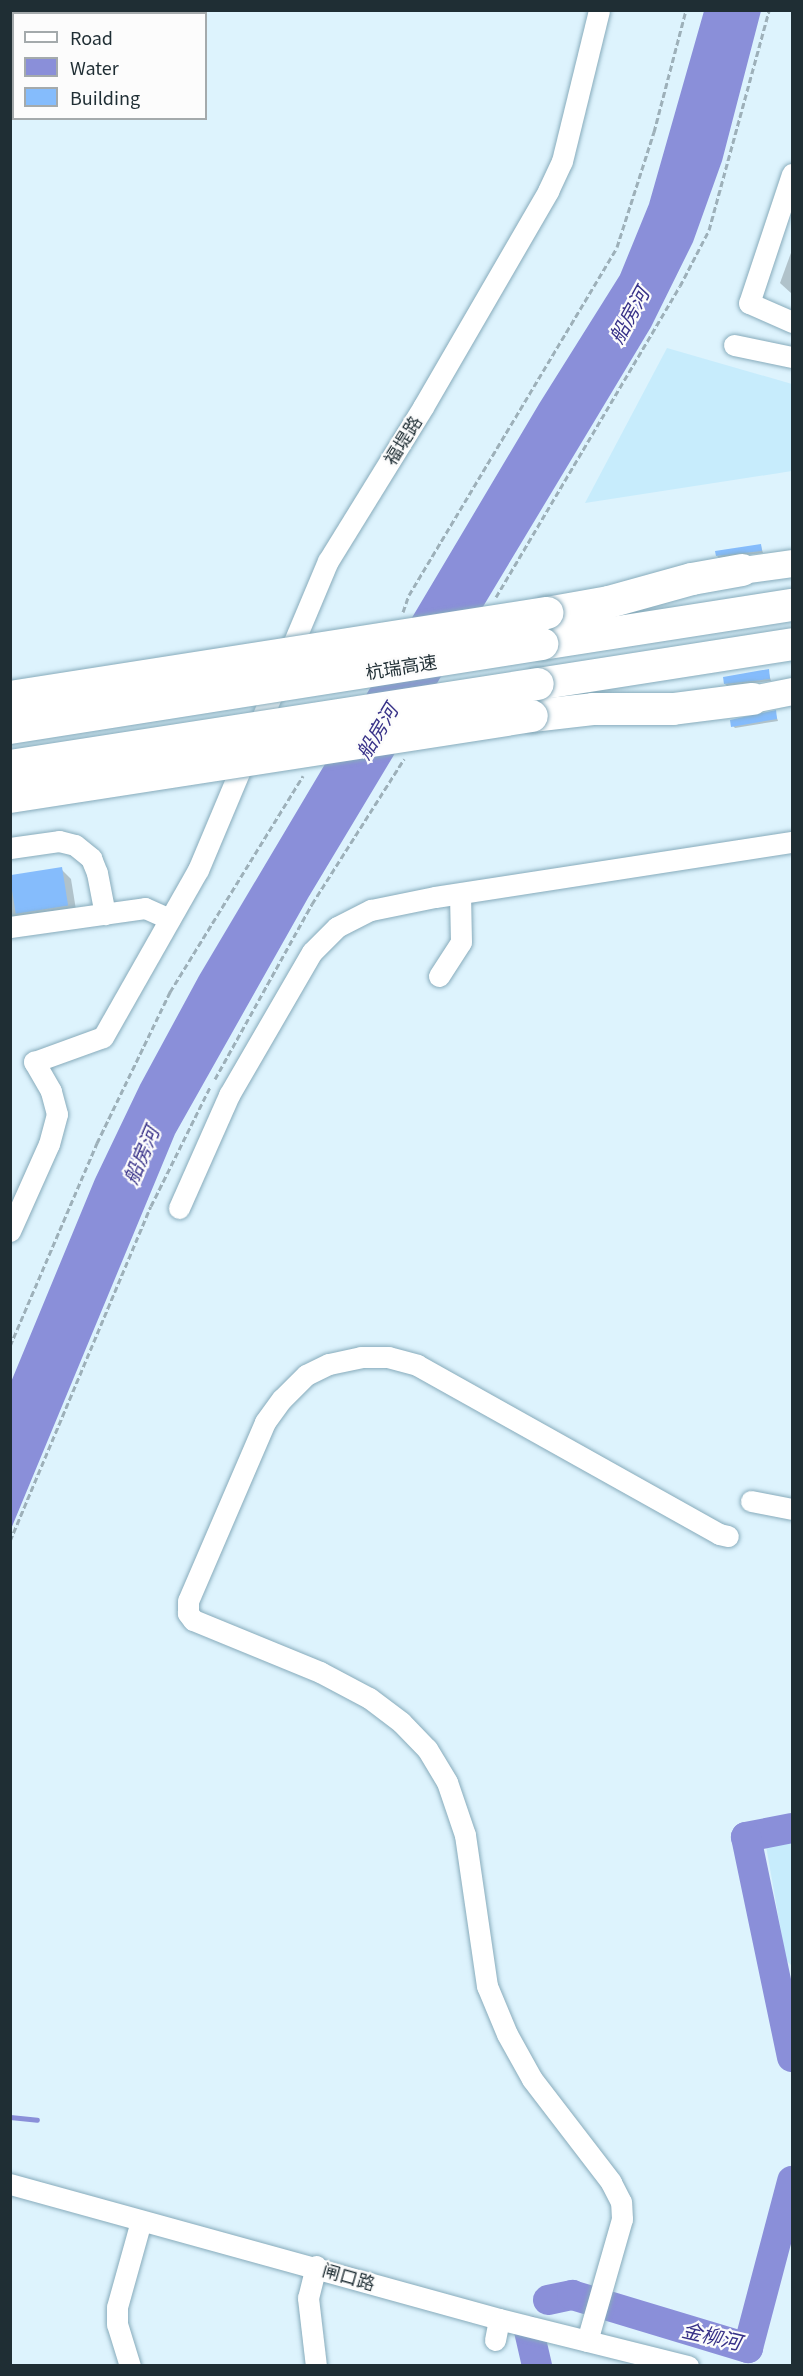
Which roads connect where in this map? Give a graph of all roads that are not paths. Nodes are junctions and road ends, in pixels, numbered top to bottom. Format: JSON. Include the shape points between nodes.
{"nodes":[{"id":1,"x":599,"y":10,"type":"edge"},
{"id":2,"x":792,"y":174,"type":"edge"},
{"id":3,"x":792,"y":322,"type":"edge"},
{"id":4,"x":734,"y":345,"type":"dead end"},
{"id":5,"x":792,"y":357,"type":"edge"},
{"id":6,"x":792,"y":563,"type":"edge"},
{"id":7,"x":742,"y":570,"type":"joint"},
{"id":8,"x":792,"y":605,"type":"edge"},
{"id":9,"x":792,"y":644,"type":"edge"},
{"id":10,"x":792,"y":691,"type":"edge"},
{"id":11,"x":10,"y":697,"type":"edge"},
{"id":12,"x":752,"y":699,"type":"joint"},
{"id":13,"x":10,"y":728,"type":"edge"},
{"id":14,"x":10,"y":766,"type":"edge"},
{"id":15,"x":10,"y":797,"type":"edge"},
{"id":16,"x":792,"y":842,"type":"edge"},
{"id":17,"x":10,"y":848,"type":"edge"},
{"id":18,"x":460,"y":895,"type":"junction"},
{"id":19,"x":105,"y":914,"type":"junction"},
{"id":20,"x":170,"y":919,"type":"junction"},
{"id":21,"x":10,"y":927,"type":"edge"},
{"id":22,"x":439,"y":976,"type":"dead end"},
{"id":23,"x":178,"y":1208,"type":"dead end"},
{"id":24,"x":10,"y":1231,"type":"edge"},
{"id":25,"x":751,"y":1501,"type":"dead end"},
{"id":26,"x":792,"y":1509,"type":"edge"},
{"id":27,"x":728,"y":1536,"type":"dead end"},
{"id":28,"x":10,"y":2184,"type":"edge"},
{"id":29,"x":141,"y":2221,"type":"junction"},
{"id":30,"x":316,"y":2266,"type":"junction"},
{"id":31,"x":587,"y":2341,"type":"junction"},
{"id":32,"x":619,"y":2357,"type":"edge"},
{"id":33,"x":130,"y":2366,"type":"edge"},
{"id":34,"x":316,"y":2366,"type":"edge"},
{"id":35,"x":688,"y":2366,"type":"edge"}],
"edges":[{"from":1,"to":20,"type":"street","name":"福堤路","via":[[562,161],[548,191],[328,561],[198,870]]},
{"from":2,"to":3,"type":"street","via":[[748,303]]},
{"from":4,"to":5,"type":"street"},
{"from":6,"to":7,"type":"main road"},
{"from":7,"to":11,"type":"highway","bridge":true,"via":[[547,613]]},
{"from":8,"to":13,"type":"highway","name":"杭瑞高速","bridge":true},
{"from":9,"to":14,"type":"highway","bridge":true},
{"from":10,"to":12,"type":"main road"},
{"from":12,"to":15,"type":"highway","bridge":true,"via":[[673,709],[593,709],[532,716]]},
{"from":16,"to":18,"type":"street"},
{"from":17,"to":19,"type":"street","via":[[59,841],[75,845],[91,858]]},
{"from":18,"to":22,"type":"street","via":[[461,942]]},
{"from":18,"to":23,"type":"street","via":[[371,910],[337,927],[312,952],[229,1095]]},
{"from":19,"to":20,"type":"street","via":[[145,908]]},
{"from":19,"to":21,"type":"street"},
{"from":20,"to":24,"type":"street","name":"福堤路","via":[[103,1037],[34,1062],[51,1091],[57,1114],[49,1144]]},
{"from":25,"to":26,"type":"street"},
{"from":27,"to":31,"type":"street","via":[[417,1365],[388,1357],[361,1357],[306,1375],[282,1398],[265,1422],[188,1601],[188,1613],[193,1620],[320,1672],[369,1698],[401,1722],[427,1749],[447,1782],[465,1835],[487,1986],[532,2079],[611,2182],[621,2202],[622,2219]]},
{"from":28,"to":29,"type":"street","name":"闸口路"},
{"from":29,"to":30,"type":"street","name":"闸口路"},
{"from":29,"to":33,"type":"street","via":[[117,2307],[117,2324]]},
{"from":30,"to":31,"type":"street","name":"闸口路","via":[[497,2329]]},
{"from":30,"to":34,"type":"street","via":[[308,2298]]},
{"from":31,"to":32,"type":"street","name":"闸口路"},
{"from":32,"to":35,"type":"street","name":"闸口路"}]}
